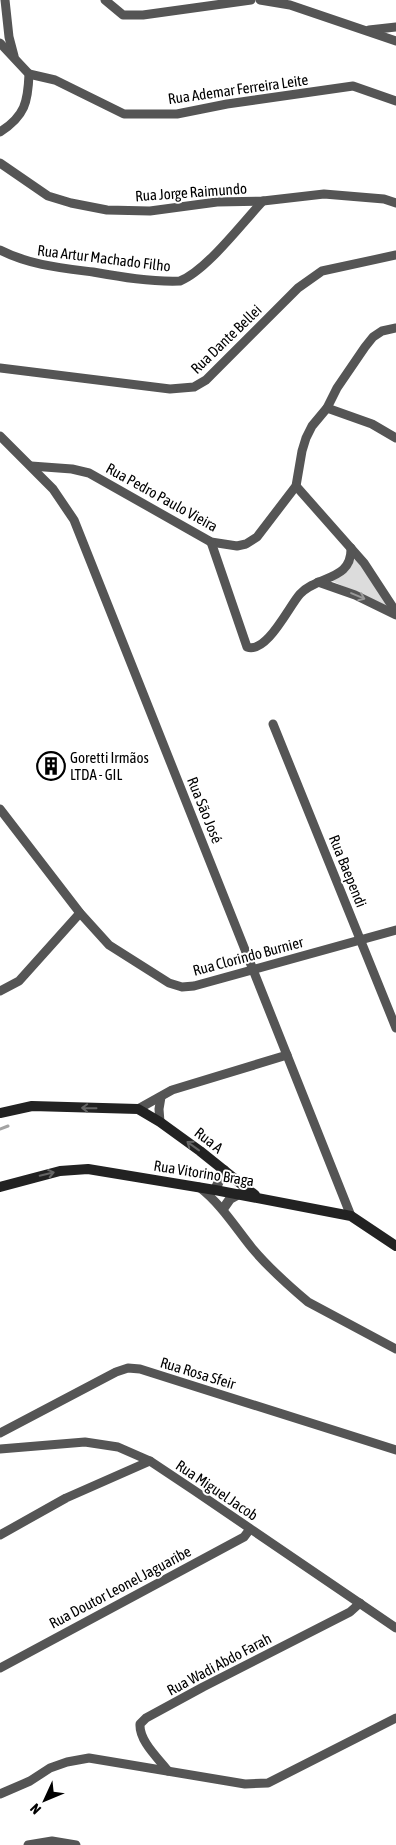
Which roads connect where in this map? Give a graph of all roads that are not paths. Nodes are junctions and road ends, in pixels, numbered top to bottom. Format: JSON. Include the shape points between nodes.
{"nodes":[{"id":1,"x":5,"y":0,"type":"edge"},
{"id":2,"x":105,"y":0,"type":"edge"},
{"id":3,"x":251,"y":0,"type":"edge"},
{"id":4,"x":260,"y":0,"type":"edge"},
{"id":5,"x":396,"y":28,"type":"edge"},
{"id":6,"x":367,"y":30,"type":"junction"},
{"id":7,"x":396,"y":41,"type":"edge"},
{"id":8,"x":0,"y":43,"type":"edge"},
{"id":9,"x":14,"y":58,"type":"junction"},
{"id":10,"x":29,"y":74,"type":"junction"},
{"id":11,"x":396,"y":100,"type":"edge"},
{"id":12,"x":0,"y":132,"type":"edge"},
{"id":13,"x":0,"y":162,"type":"edge"},
{"id":14,"x":263,"y":201,"type":"junction"},
{"id":15,"x":396,"y":203,"type":"edge"},
{"id":16,"x":0,"y":250,"type":"edge"},
{"id":17,"x":396,"y":255,"type":"edge"},
{"id":18,"x":396,"y":328,"type":"edge"},
{"id":19,"x":0,"y":368,"type":"edge"},
{"id":20,"x":327,"y":408,"type":"junction"},
{"id":21,"x":0,"y":436,"type":"edge"},
{"id":22,"x":396,"y":438,"type":"edge"},
{"id":23,"x":31,"y":466,"type":"junction"},
{"id":24,"x":296,"y":486,"type":"junction"},
{"id":25,"x":211,"y":542,"type":"junction"},
{"id":26,"x":351,"y":548,"type":"junction"},
{"id":27,"x":318,"y":582,"type":"junction"},
{"id":28,"x":396,"y":613,"type":"edge"},
{"id":29,"x":273,"y":724,"type":"dead end"},
{"id":30,"x":0,"y":809,"type":"edge"},
{"id":31,"x":80,"y":913,"type":"junction"},
{"id":32,"x":396,"y":930,"type":"edge"},
{"id":33,"x":361,"y":940,"type":"junction"},
{"id":34,"x":253,"y":969,"type":"junction"},
{"id":35,"x":0,"y":991,"type":"edge"},
{"id":36,"x":396,"y":1028,"type":"edge"},
{"id":37,"x":287,"y":1055,"type":"junction"},
{"id":38,"x":161,"y":1096,"type":"junction"},
{"id":39,"x":138,"y":1109,"type":"junction"},
{"id":40,"x":0,"y":1113,"type":"edge"},
{"id":41,"x":160,"y":1122,"type":"junction"},
{"id":42,"x":224,"y":1170,"type":"junction"},
{"id":43,"x":0,"y":1187,"type":"edge"},
{"id":44,"x":198,"y":1188,"type":"junction"},
{"id":45,"x":215,"y":1190,"type":"junction"},
{"id":46,"x":240,"y":1194,"type":"junction"},
{"id":47,"x":258,"y":1198,"type":"junction"},
{"id":48,"x":223,"y":1209,"type":"junction"},
{"id":49,"x":351,"y":1216,"type":"junction"},
{"id":50,"x":396,"y":1246,"type":"edge"},
{"id":51,"x":396,"y":1349,"type":"edge"},
{"id":52,"x":0,"y":1433,"type":"edge"},
{"id":53,"x":0,"y":1449,"type":"edge"},
{"id":54,"x":396,"y":1450,"type":"edge"},
{"id":55,"x":150,"y":1462,"type":"junction"},
{"id":56,"x":250,"y":1529,"type":"junction"},
{"id":57,"x":0,"y":1535,"type":"edge"},
{"id":58,"x":360,"y":1603,"type":"junction"},
{"id":59,"x":396,"y":1628,"type":"edge"},
{"id":60,"x":0,"y":1668,"type":"edge"},
{"id":61,"x":396,"y":1718,"type":"edge"},
{"id":62,"x":168,"y":1771,"type":"junction"},
{"id":63,"x":0,"y":1794,"type":"edge"},
{"id":64,"x":28,"y":1845,"type":"edge"},
{"id":65,"x":76,"y":1845,"type":"edge"}],
"edges":[{"from":1,"to":9,"type":"street"},
{"from":2,"to":3,"type":"street","via":[[123,16]]},
{"from":4,"to":6,"type":"street","via":[[290,5]]},
{"from":5,"to":6,"type":"street"},
{"from":6,"to":7,"type":"street"},
{"from":8,"to":9,"type":"street"},
{"from":9,"to":10,"type":"street"},
{"from":10,"to":11,"type":"street","name":"Rua Ademar Ferreira Leite","via":[[55,80],[124,114],[177,114],[353,86]]},
{"from":10,"to":12,"type":"street","via":[[28,97],[23,111]]},
{"from":13,"to":14,"type":"street","name":"Rua Jorge Raimundo","via":[[48,196],[107,210],[150,211],[217,202]]},
{"from":14,"to":15,"type":"street","name":"Rua Jorge Raimundo","via":[[324,194]]},
{"from":14,"to":16,"type":"street","name":"Rua Artur Machado Filho","via":[[216,254],[180,281],[127,278],[31,263]]},
{"from":17,"to":19,"type":"street","name":"Rua Dante Bellei","via":[[322,271],[298,288],[206,380],[194,388],[170,389]]},
{"from":18,"to":20,"type":"street","name":"Rua Pedro Paulo Vieira","via":[[382,331],[364,347]]},
{"from":20,"to":22,"type":"street","via":[[372,424]]},
{"from":20,"to":24,"type":"street","name":"Rua Pedro Paulo Vieira","via":[[306,438]]},
{"from":21,"to":23,"type":"street","name":"Rua São José"},
{"from":23,"to":25,"type":"street","name":"Rua Pedro Paulo Vieira","via":[[89,473]]},
{"from":23,"to":34,"type":"street","name":"Rua São José","via":[[53,489],[74,520]]},
{"from":24,"to":25,"type":"street","name":"Rua Pedro Paulo Vieira","via":[[257,537],[237,546]]},
{"from":24,"to":26,"type":"street"},
{"from":25,"to":27,"type":"street","via":[[248,647],[256,647],[272,635],[300,594]]},
{"from":26,"to":27,"type":"street","via":[[352,557],[347,567]]},
{"from":26,"to":28,"type":"street"},
{"from":27,"to":28,"type":"street","one_way":true,"via":[[355,594]]},
{"from":29,"to":33,"type":"street","name":"Rua Baependi"},
{"from":30,"to":31,"type":"street","name":"Rua Clorindo Burnier"},
{"from":31,"to":34,"type":"street","name":"Rua Clorindo Burnier","via":[[109,945],[169,983],[194,986]]},
{"from":31,"to":35,"type":"street","via":[[19,981]]},
{"from":32,"to":33,"type":"street","name":"Rua Clorindo Burnier"},
{"from":33,"to":34,"type":"street","name":"Rua Clorindo Burnier"},
{"from":33,"to":36,"type":"street","name":"Rua Baependi"},
{"from":34,"to":37,"type":"street","name":"Rua São José"},
{"from":37,"to":38,"type":"street"},
{"from":37,"to":49,"type":"street","name":"Rua São José"},
{"from":38,"to":39,"type":"street"},
{"from":38,"to":41,"type":"street"},
{"from":39,"to":40,"type":"main road","one_way":true,"via":[[32,1106]]},
{"from":39,"to":41,"type":"main road","name":"Rua A"},
{"from":42,"to":41,"type":"main road","name":"Rua A","one_way":true},
{"from":42,"to":45,"type":"street"},
{"from":42,"to":47,"type":"main road","name":"Rua A"},
{"from":43,"to":44,"type":"main road","name":"Rua Vitorino Braga","one_way":true,"via":[[60,1171],[88,1169]]},
{"from":44,"to":45,"type":"main road","name":"Rua Vitorino Braga"},
{"from":44,"to":48,"type":"street"},
{"from":45,"to":46,"type":"main road","name":"Rua Vitorino Braga"},
{"from":45,"to":48,"type":"street"},
{"from":46,"to":47,"type":"main road","name":"Rua Vitorino Braga"},
{"from":46,"to":48,"type":"street","via":[[230,1199]]},
{"from":47,"to":49,"type":"main road","name":"Rua Vitorino Braga"},
{"from":48,"to":51,"type":"street","via":[[254,1250],[298,1294]]},
{"from":49,"to":50,"type":"main road","name":"Rua Vitorino Braga"},
{"from":52,"to":54,"type":"street","name":"Rua Rosa Sfeir","via":[[128,1368]]},
{"from":53,"to":55,"type":"street","name":"Rua Miguel Jacob","via":[[94,1443],[118,1446]]},
{"from":55,"to":56,"type":"street","name":"Rua Miguel Jacob"},
{"from":55,"to":57,"type":"street","via":[[66,1498]]},
{"from":56,"to":58,"type":"street","name":"Rua Miguel Jacob"},
{"from":56,"to":60,"type":"street","name":"Rua Doutor Leonel Jaguaribe","via":[[244,1537]]},
{"from":58,"to":59,"type":"street","name":"Rua Miguel Jacob"},
{"from":58,"to":62,"type":"street","name":"Rua Wadi Abdo Farah","via":[[350,1612],[146,1718],[140,1724],[143,1739]]},
{"from":61,"to":62,"type":"street","via":[[268,1783],[245,1784]]},
{"from":62,"to":63,"type":"street","via":[[89,1758],[50,1768]]},
{"from":64,"to":65,"type":"street","via":[[52,1841]]}]}
